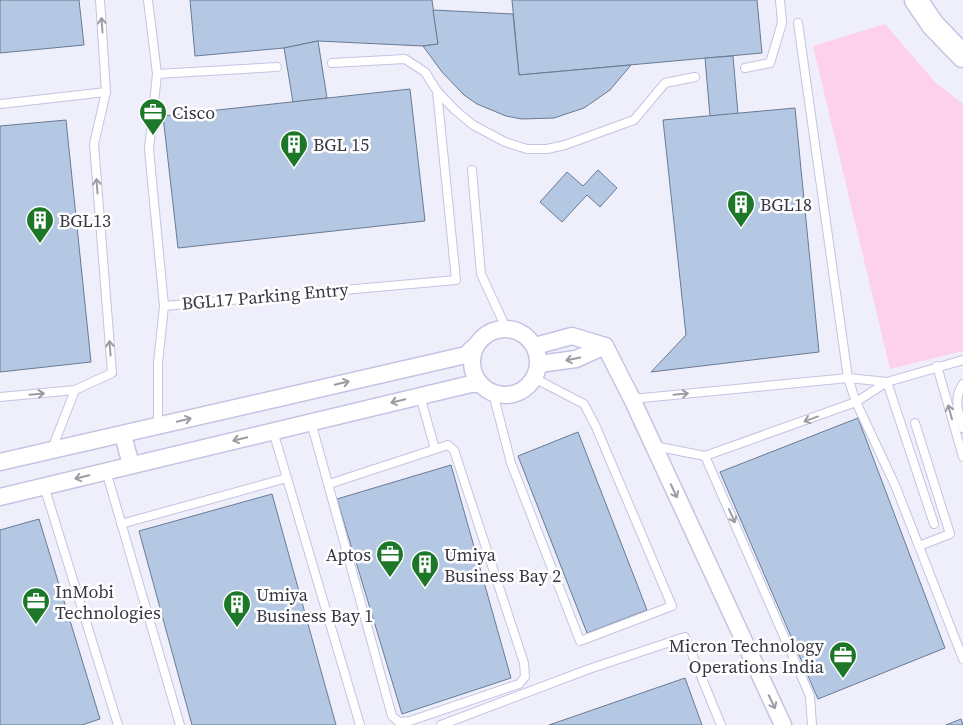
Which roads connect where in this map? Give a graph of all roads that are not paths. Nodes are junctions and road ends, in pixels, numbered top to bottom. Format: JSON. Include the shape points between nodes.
{"nodes":[{"id":1,"x":100,"y":0,"type":"edge"},
{"id":2,"x":148,"y":0,"type":"edge"},
{"id":3,"x":780,"y":0,"type":"edge"},
{"id":4,"x":916,"y":0,"type":"edge"},
{"id":5,"x":798,"y":23,"type":"dead end"},
{"id":6,"x":963,"y":56,"type":"edge"},
{"id":7,"x":332,"y":64,"type":"dead end"},
{"id":8,"x":277,"y":66,"type":"dead end"},
{"id":9,"x":744,"y":68,"type":"dead end"},
{"id":10,"x":157,"y":74,"type":"junction"},
{"id":11,"x":695,"y":77,"type":"dead end"},
{"id":12,"x":437,"y":91,"type":"junction"},
{"id":13,"x":106,"y":92,"type":"junction"},
{"id":14,"x":0,"y":104,"type":"edge"},
{"id":15,"x":472,"y":170,"type":"dead end"},
{"id":16,"x":164,"y":306,"type":"junction"},
{"id":17,"x":506,"y":328,"type":"junction"},
{"id":18,"x":534,"y":346,"type":"junction"},
{"id":19,"x":605,"y":346,"type":"junction"},
{"id":20,"x":474,"y":347,"type":"junction"},
{"id":21,"x":963,"y":360,"type":"edge"},
{"id":22,"x":937,"y":366,"type":"junction"},
{"id":23,"x":536,"y":371,"type":"junction"},
{"id":24,"x":848,"y":378,"type":"junction"},
{"id":25,"x":888,"y":382,"type":"junction"},
{"id":26,"x":963,"y":384,"type":"edge"},
{"id":27,"x":487,"y":389,"type":"junction"},
{"id":28,"x":74,"y":390,"type":"junction"},
{"id":29,"x":420,"y":396,"type":"junction"},
{"id":30,"x":0,"y":398,"type":"edge"},
{"id":31,"x":632,"y":399,"type":"junction"},
{"id":32,"x":856,"y":402,"type":"junction"},
{"id":33,"x":311,"y":422,"type":"junction"},
{"id":34,"x":915,"y":423,"type":"dead end"},
{"id":35,"x":158,"y":426,"type":"junction"},
{"id":36,"x":963,"y":428,"type":"edge"},
{"id":37,"x":273,"y":431,"type":"junction"},
{"id":38,"x":123,"y":435,"type":"junction"},
{"id":39,"x":654,"y":446,"type":"junction"},
{"id":40,"x":435,"y":449,"type":"junction"},
{"id":41,"x":52,"y":450,"type":"junction"},
{"id":42,"x":705,"y":456,"type":"junction"},
{"id":43,"x":963,"y":457,"type":"edge"},
{"id":44,"x":0,"y":462,"type":"edge"},
{"id":45,"x":131,"y":465,"type":"junction"},
{"id":46,"x":106,"y":471,"type":"junction"},
{"id":47,"x":287,"y":478,"type":"junction"},
{"id":48,"x":328,"y":484,"type":"junction"},
{"id":49,"x":44,"y":486,"type":"junction"},
{"id":50,"x":0,"y":497,"type":"edge"},
{"id":51,"x":121,"y":524,"type":"junction"},
{"id":52,"x":934,"y":524,"type":"dead end"},
{"id":53,"x":919,"y":546,"type":"junction"},
{"id":54,"x":963,"y":658,"type":"edge"},
{"id":55,"x":118,"y":725,"type":"edge"},
{"id":56,"x":180,"y":725,"type":"edge"},
{"id":57,"x":360,"y":725,"type":"edge"},
{"id":58,"x":441,"y":725,"type":"edge"},
{"id":59,"x":721,"y":725,"type":"edge"},
{"id":60,"x":783,"y":725,"type":"edge"},
{"id":61,"x":812,"y":725,"type":"edge"}],
"edges":[{"from":13,"to":1,"type":"lane","one_way":true},
{"from":2,"to":10,"type":"lane"},
{"from":3,"to":9,"type":"lane","via":[[782,23],[770,63]]},
{"from":4,"to":6,"type":"main road","via":[[933,25]]},
{"from":5,"to":24,"type":"lane"},
{"from":7,"to":12,"type":"lane","via":[[405,59],[425,72]]},
{"from":8,"to":10,"type":"lane"},
{"from":10,"to":16,"type":"lane","via":[[149,149]]},
{"from":11,"to":12,"type":"lane","via":[[665,83],[634,120],[547,149],[527,149],[505,142],[473,125]]},
{"from":12,"to":16,"type":"lane","name":"BGL17 Parking Entry","via":[[456,280]]},
{"from":13,"to":14,"type":"lane"},
{"from":28,"to":13,"type":"lane","one_way":true,"via":[[112,373],[94,144]]},
{"from":15,"to":17,"type":"lane","via":[[481,274]]},
{"from":16,"to":35,"type":"lane","name":"BGL17 Parking Entry","via":[[158,363]]},
{"from":17,"to":18,"type":"street","via":[[523,333]]},
{"from":17,"to":20,"type":"street","via":[[488,332]]},
{"from":18,"to":19,"type":"street","via":[[572,336]]},
{"from":18,"to":23,"type":"street"},
{"from":19,"to":23,"type":"street","one_way":true},
{"from":19,"to":31,"type":"street"},
{"from":20,"to":27,"type":"street","via":[[471,364]]},
{"from":35,"to":20,"type":"street","one_way":true,"via":[[466,355]]},
{"from":21,"to":22,"type":"lane"},
{"from":22,"to":25,"type":"lane"},
{"from":43,"to":22,"type":"lane","one_way":true},
{"from":23,"to":27,"type":"street","via":[[518,393],[505,396]]},
{"from":23,"to":27,"type":"lane","via":[[584,404],[672,606],[580,641],[511,463]]},
{"from":24,"to":25,"type":"lane"},
{"from":31,"to":24,"type":"lane","one_way":true},
{"from":24,"to":32,"type":"lane"},
{"from":25,"to":32,"type":"lane"},
{"from":25,"to":52,"type":"lane"},
{"from":26,"to":36,"type":"lane","via":[[957,393],[956,405]]},
{"from":27,"to":29,"type":"street","via":[[471,384]]},
{"from":30,"to":28,"type":"lane","one_way":true},
{"from":28,"to":41,"type":"lane"},
{"from":29,"to":33,"type":"street","one_way":true},
{"from":29,"to":40,"type":"lane"},
{"from":31,"to":39,"type":"street"},
{"from":32,"to":42,"type":"lane","one_way":true},
{"from":32,"to":53,"type":"lane"},
{"from":33,"to":37,"type":"street"},
{"from":33,"to":48,"type":"lane"},
{"from":34,"to":53,"type":"lane","via":[[950,534]]},
{"from":35,"to":38,"type":"street"},
{"from":37,"to":45,"type":"street","one_way":true},
{"from":37,"to":47,"type":"lane"},
{"from":38,"to":41,"type":"street"},
{"from":38,"to":45,"type":"street"},
{"from":39,"to":42,"type":"lane"},
{"from":39,"to":60,"type":"street","one_way":true},
{"from":40,"to":48,"type":"lane"},
{"from":40,"to":48,"type":"lane","via":[[448,445],[454,450],[524,663],[524,677],[520,684],[410,721],[399,722],[392,716]]},
{"from":41,"to":44,"type":"street"},
{"from":42,"to":61,"type":"lane","one_way":true,"via":[[810,696]]},
{"from":45,"to":46,"type":"street"},
{"from":46,"to":49,"type":"street","one_way":true},
{"from":46,"to":51,"type":"lane"},
{"from":47,"to":51,"type":"lane"},
{"from":47,"to":57,"type":"lane"},
{"from":49,"to":50,"type":"street"},
{"from":49,"to":55,"type":"lane"},
{"from":51,"to":56,"type":"lane"},
{"from":53,"to":54,"type":"lane"},
{"from":58,"to":59,"type":"lane","via":[[685,636]]}]}
